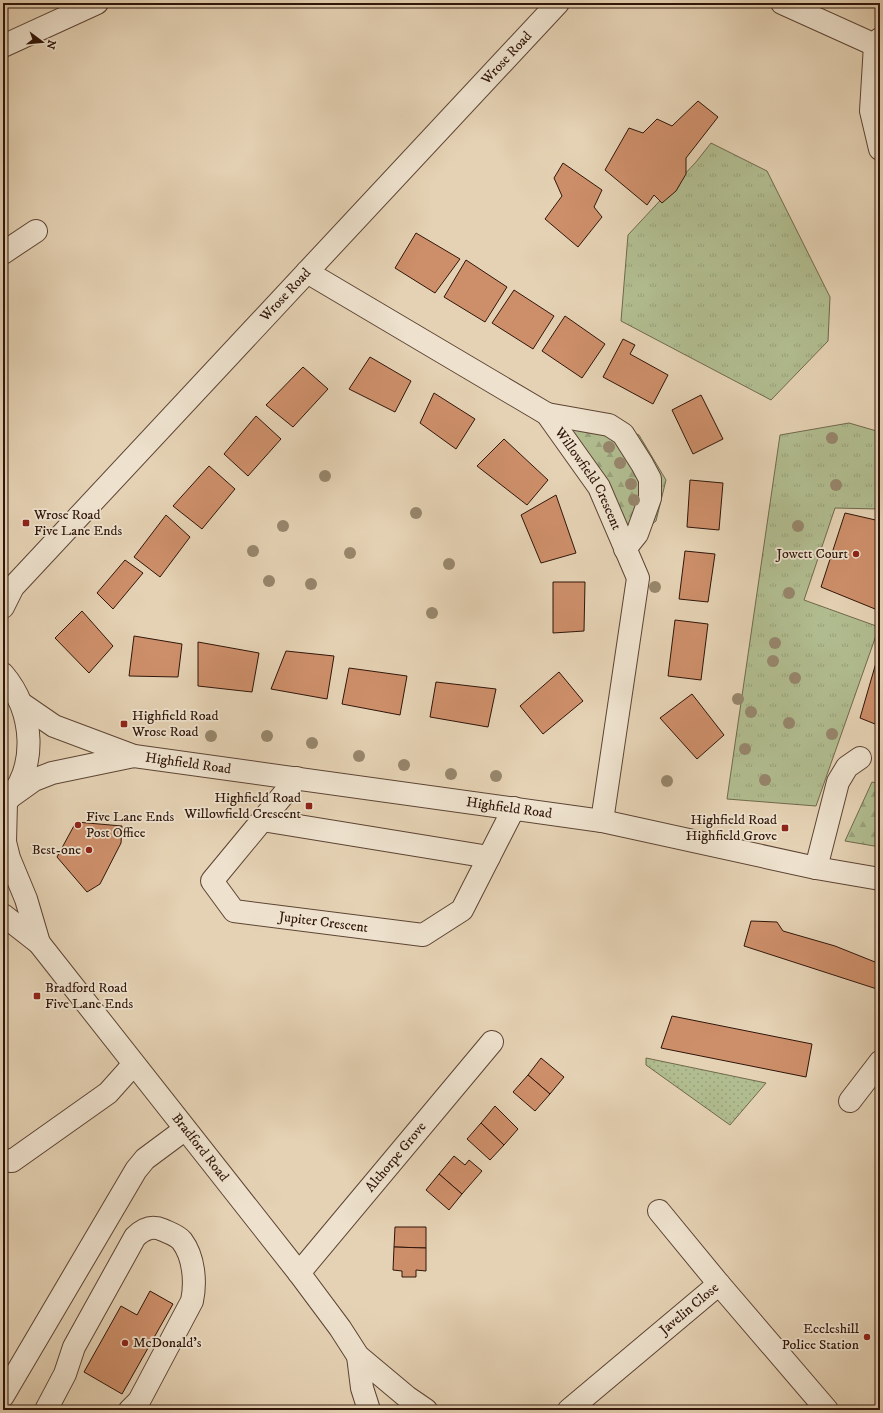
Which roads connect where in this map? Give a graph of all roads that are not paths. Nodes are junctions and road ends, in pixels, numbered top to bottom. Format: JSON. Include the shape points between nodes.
{"nodes":[{"id":1,"x":97,"y":3,"type":"edge"},
{"id":2,"x":558,"y":3,"type":"edge"},
{"id":3,"x":782,"y":3,"type":"edge"},
{"id":4,"x":877,"y":42,"type":"edge"},
{"id":5,"x":3,"y":46,"type":"edge"},
{"id":6,"x":880,"y":149,"type":"edge"},
{"id":7,"x":36,"y":231,"type":"dead end"},
{"id":8,"x":3,"y":253,"type":"edge"},
{"id":9,"x":307,"y":272,"type":"junction"},
{"id":10,"x":547,"y":414,"type":"junction"},
{"id":11,"x":625,"y":549,"type":"junction"},
{"id":12,"x":8,"y":590,"type":"edge"},
{"id":13,"x":3,"y":607,"type":"edge"},
{"id":14,"x":3,"y":674,"type":"edge"},
{"id":15,"x":22,"y":704,"type":"junction"},
{"id":16,"x":134,"y":756,"type":"junction"},
{"id":17,"x":860,"y":758,"type":"dead end"},
{"id":18,"x":297,"y":778,"type":"junction"},
{"id":19,"x":7,"y":801,"type":"edge"},
{"id":20,"x":514,"y":808,"type":"junction"},
{"id":21,"x":262,"y":820,"type":"junction"},
{"id":22,"x":602,"y":821,"type":"junction"},
{"id":23,"x":489,"y":857,"type":"junction"},
{"id":24,"x":816,"y":868,"type":"junction"},
{"id":25,"x":880,"y":880,"type":"edge"},
{"id":26,"x":3,"y":915,"type":"edge"},
{"id":27,"x":39,"y":942,"type":"junction"},
{"id":28,"x":492,"y":1042,"type":"dead end"},
{"id":29,"x":880,"y":1062,"type":"edge"},
{"id":30,"x":133,"y":1065,"type":"junction"},
{"id":31,"x":850,"y":1101,"type":"dead end"},
{"id":32,"x":184,"y":1130,"type":"junction"},
{"id":33,"x":3,"y":1160,"type":"edge"},
{"id":34,"x":659,"y":1211,"type":"dead end"},
{"id":35,"x":299,"y":1273,"type":"junction"},
{"id":36,"x":719,"y":1284,"type":"junction"},
{"id":37,"x":358,"y":1356,"type":"junction"},
{"id":38,"x":3,"y":1396,"type":"edge"},
{"id":39,"x":46,"y":1410,"type":"edge"},
{"id":40,"x":130,"y":1410,"type":"edge"},
{"id":41,"x":369,"y":1410,"type":"edge"},
{"id":42,"x":426,"y":1410,"type":"edge"},
{"id":43,"x":569,"y":1410,"type":"edge"},
{"id":44,"x":827,"y":1410,"type":"edge"}],
"edges":[{"from":1,"to":5,"type":"street"},
{"from":2,"to":9,"type":"street","name":"Wrose Road"},
{"from":3,"to":4,"type":"street"},
{"from":4,"to":6,"type":"street","via":[[871,111]]},
{"from":7,"to":8,"type":"street"},
{"from":9,"to":10,"type":"street","name":"Willowfield Crescent"},
{"from":9,"to":12,"type":"street","name":"Wrose Road"},
{"from":10,"to":11,"type":"street","name":"Willowfield Crescent","via":[[599,487]]},
{"from":10,"to":11,"type":"street","via":[[609,425],[623,434],[642,464],[650,479],[650,498],[637,534]]},
{"from":11,"to":22,"type":"street","name":"Willowfield Crescent","via":[[638,578]]},
{"from":12,"to":13,"type":"street","name":"Wrose Road"},
{"from":14,"to":15,"type":"street","via":[[13,685]]},
{"from":15,"to":16,"type":"street","name":"Highfield Road","via":[[54,726]]},
{"from":15,"to":19,"type":"street","via":[[28,722],[29,746],[25,769]]},
{"from":16,"to":18,"type":"street","name":"Highfield Road"},
{"from":16,"to":19,"type":"street","name":"Highfield Road","via":[[52,773],[34,780]]},
{"from":17,"to":24,"type":"street","via":[[847,766],[838,782]]},
{"from":18,"to":20,"type":"street","name":"Highfield Road"},
{"from":18,"to":21,"type":"street","name":"Jupiter Crescent"},
{"from":19,"to":27,"type":"street","name":"Bradford Road","via":[[5,835],[9,858],[26,899]]},
{"from":20,"to":22,"type":"street","name":"Highfield Road"},
{"from":20,"to":23,"type":"street","name":"Jupiter Crescent"},
{"from":21,"to":23,"type":"street"},
{"from":21,"to":23,"type":"street","name":"Jupiter Crescent","via":[[212,881],[234,911],[423,935],[462,910]]},
{"from":22,"to":24,"type":"street","name":"Highfield Road"},
{"from":24,"to":25,"type":"street","name":"Highfield Road"},
{"from":26,"to":27,"type":"street","name":"Bradford Road"},
{"from":27,"to":30,"type":"street","name":"Bradford Road"},
{"from":28,"to":35,"type":"street","name":"Althorpe Grove"},
{"from":29,"to":31,"type":"street"},
{"from":30,"to":32,"type":"street","name":"Bradford Road"},
{"from":30,"to":33,"type":"street","via":[[108,1093],[12,1161]]},
{"from":32,"to":35,"type":"street","name":"Bradford Road"},
{"from":32,"to":38,"type":"street","via":[[145,1158],[136,1170]]},
{"from":34,"to":36,"type":"street"},
{"from":35,"to":37,"type":"street","name":"Bradford Road"},
{"from":36,"to":43,"type":"street","name":"Javelin Close"},
{"from":36,"to":44,"type":"street","name":"Javelin Close"},
{"from":37,"to":41,"type":"street","name":"Bradford Road","via":[[362,1388]]},
{"from":37,"to":42,"type":"street","name":"Bradford Road"},
{"from":39,"to":40,"type":"street","via":[[65,1374],[74,1347],[135,1237],[141,1231],[158,1228],[181,1240],[186,1247],[194,1272],[195,1288],[192,1300],[171,1341],[139,1401]]}]}
